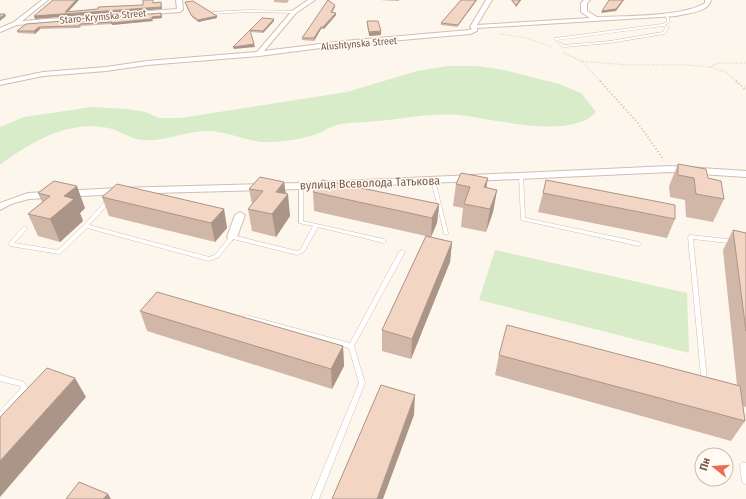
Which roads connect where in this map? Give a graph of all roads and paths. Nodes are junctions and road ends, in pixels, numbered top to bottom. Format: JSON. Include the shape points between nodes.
{"nodes":[{"id":1,"x":45,"y":0,"type":"edge"},
{"id":2,"x":179,"y":0,"type":"edge"},
{"id":3,"x":312,"y":0,"type":"edge"},
{"id":4,"x":489,"y":0,"type":"edge"},
{"id":5,"x":587,"y":0,"type":"edge"},
{"id":6,"x":708,"y":0,"type":"edge"},
{"id":7,"x":294,"y":12,"type":"junction"},
{"id":8,"x":212,"y":13,"type":"edge"},
{"id":9,"x":667,"y":15,"type":"junction"},
{"id":10,"x":598,"y":20,"type":"junction"},
{"id":11,"x":16,"y":23,"type":"junction"},
{"id":12,"x":663,"y":25,"type":"junction"},
{"id":13,"x":473,"y":27,"type":"junction"},
{"id":14,"x":0,"y":30,"type":"edge"},
{"id":15,"x":495,"y":33,"type":"dead end"},
{"id":16,"x":556,"y":49,"type":"dead end"},
{"id":17,"x":561,"y":52,"type":"dead end"},
{"id":18,"x":259,"y":54,"type":"junction"},
{"id":19,"x":581,"y":61,"type":"junction"},
{"id":20,"x":746,"y":63,"type":"edge"},
{"id":21,"x":710,"y":68,"type":"junction"},
{"id":22,"x":0,"y":83,"type":"edge"},
{"id":23,"x":746,"y":90,"type":"edge"},
{"id":24,"x":670,"y":169,"type":"junction"},
{"id":25,"x":521,"y":176,"type":"junction"},
{"id":26,"x":745,"y":176,"type":"edge"},
{"id":27,"x":433,"y":180,"type":"junction"},
{"id":28,"x":301,"y":186,"type":"junction"},
{"id":29,"x":117,"y":191,"type":"junction"},
{"id":30,"x":0,"y":207,"type":"edge"},
{"id":31,"x":240,"y":215,"type":"dead end"},
{"id":32,"x":86,"y":226,"type":"junction"},
{"id":33,"x":316,"y":226,"type":"junction"},
{"id":34,"x":25,"y":228,"type":"dead end"},
{"id":35,"x":446,"y":233,"type":"dead end"},
{"id":36,"x":232,"y":238,"type":"junction"},
{"id":37,"x":384,"y":241,"type":"dead end"},
{"id":38,"x":746,"y":243,"type":"edge"},
{"id":39,"x":639,"y":244,"type":"dead end"},
{"id":40,"x":402,"y":252,"type":"dead end"},
{"id":41,"x":235,"y":315,"type":"edge"},
{"id":42,"x":351,"y":346,"type":"junction"},
{"id":43,"x":696,"y":377,"type":"edge"},
{"id":44,"x":0,"y":378,"type":"edge"},
{"id":45,"x":0,"y":416,"type":"edge"},
{"id":46,"x":744,"y":465,"type":"dead end"},
{"id":47,"x":746,"y":481,"type":"edge"},
{"id":48,"x":315,"y":499,"type":"edge"}],
"edges":[{"from":1,"to":11,"type":"street"},
{"from":2,"to":11,"type":"street","name":"Staro-Krymska Street","via":[[180,10]]},
{"from":3,"to":7,"type":"street"},
{"from":4,"to":13,"type":"street"},
{"from":5,"to":10,"type":"street","via":[[584,12]]},
{"from":6,"to":9,"type":"street","name":"Alushtynska Street","via":[[707,4],[699,9]]},
{"from":7,"to":8,"type":"lane"},
{"from":7,"to":18,"type":"street"},
{"from":9,"to":10,"type":"street","name":"Alushtynska Street"},
{"from":9,"to":12,"type":"lane","via":[[669,22]]},
{"from":10,"to":13,"type":"street","name":"Alushtynska Street"},
{"from":11,"to":14,"type":"street"},
{"from":12,"to":12,"type":"lane","via":[[648,27],[555,39],[563,46],[610,42],[664,34],[668,27]]},
{"from":13,"to":18,"type":"street","name":"Alushtynska Street","via":[[475,30],[470,32],[344,43]]},
{"from":15,"to":16,"type":"path","via":[[526,38]]},
{"from":17,"to":19,"type":"path"},
{"from":18,"to":22,"type":"street","name":"Alushtynska Street","via":[[43,74]]},
{"from":19,"to":21,"type":"path"},
{"from":19,"to":24,"type":"path","via":[[637,122]]},
{"from":20,"to":21,"type":"path","via":[[718,63]]},
{"from":21,"to":23,"type":"path","via":[[726,72]]},
{"from":24,"to":25,"type":"street","name":"вулиця Всеволода Татькова"},
{"from":24,"to":26,"type":"street","name":"вулиця Всеволода Татькова"},
{"from":25,"to":27,"type":"street","name":"вулиця Всеволода Татькова"},
{"from":25,"to":39,"type":"lane","via":[[523,219]]},
{"from":27,"to":28,"type":"street","name":"вулиця Всеволода Татькова"},
{"from":27,"to":35,"type":"lane"},
{"from":28,"to":29,"type":"street","name":"вулиця Всеволода Татькова"},
{"from":28,"to":33,"type":"lane","via":[[301,222]]},
{"from":29,"to":30,"type":"street","name":"вулиця Всеволода Татькова","via":[[28,196]]},
{"from":29,"to":32,"type":"lane"},
{"from":31,"to":36,"type":"street"},
{"from":32,"to":34,"type":"lane","via":[[59,252],[10,244]]},
{"from":32,"to":36,"type":"lane","via":[[209,259],[217,256]]},
{"from":33,"to":36,"type":"lane","via":[[302,251],[297,253]]},
{"from":33,"to":37,"type":"lane"},
{"from":38,"to":43,"type":"lane","via":[[690,237],[704,379]]},
{"from":40,"to":42,"type":"lane"},
{"from":41,"to":42,"type":"lane"},
{"from":42,"to":48,"type":"lane","via":[[362,383]]},
{"from":44,"to":45,"type":"lane","via":[[22,384],[25,388]]},
{"from":46,"to":47,"type":"lane"}]}
